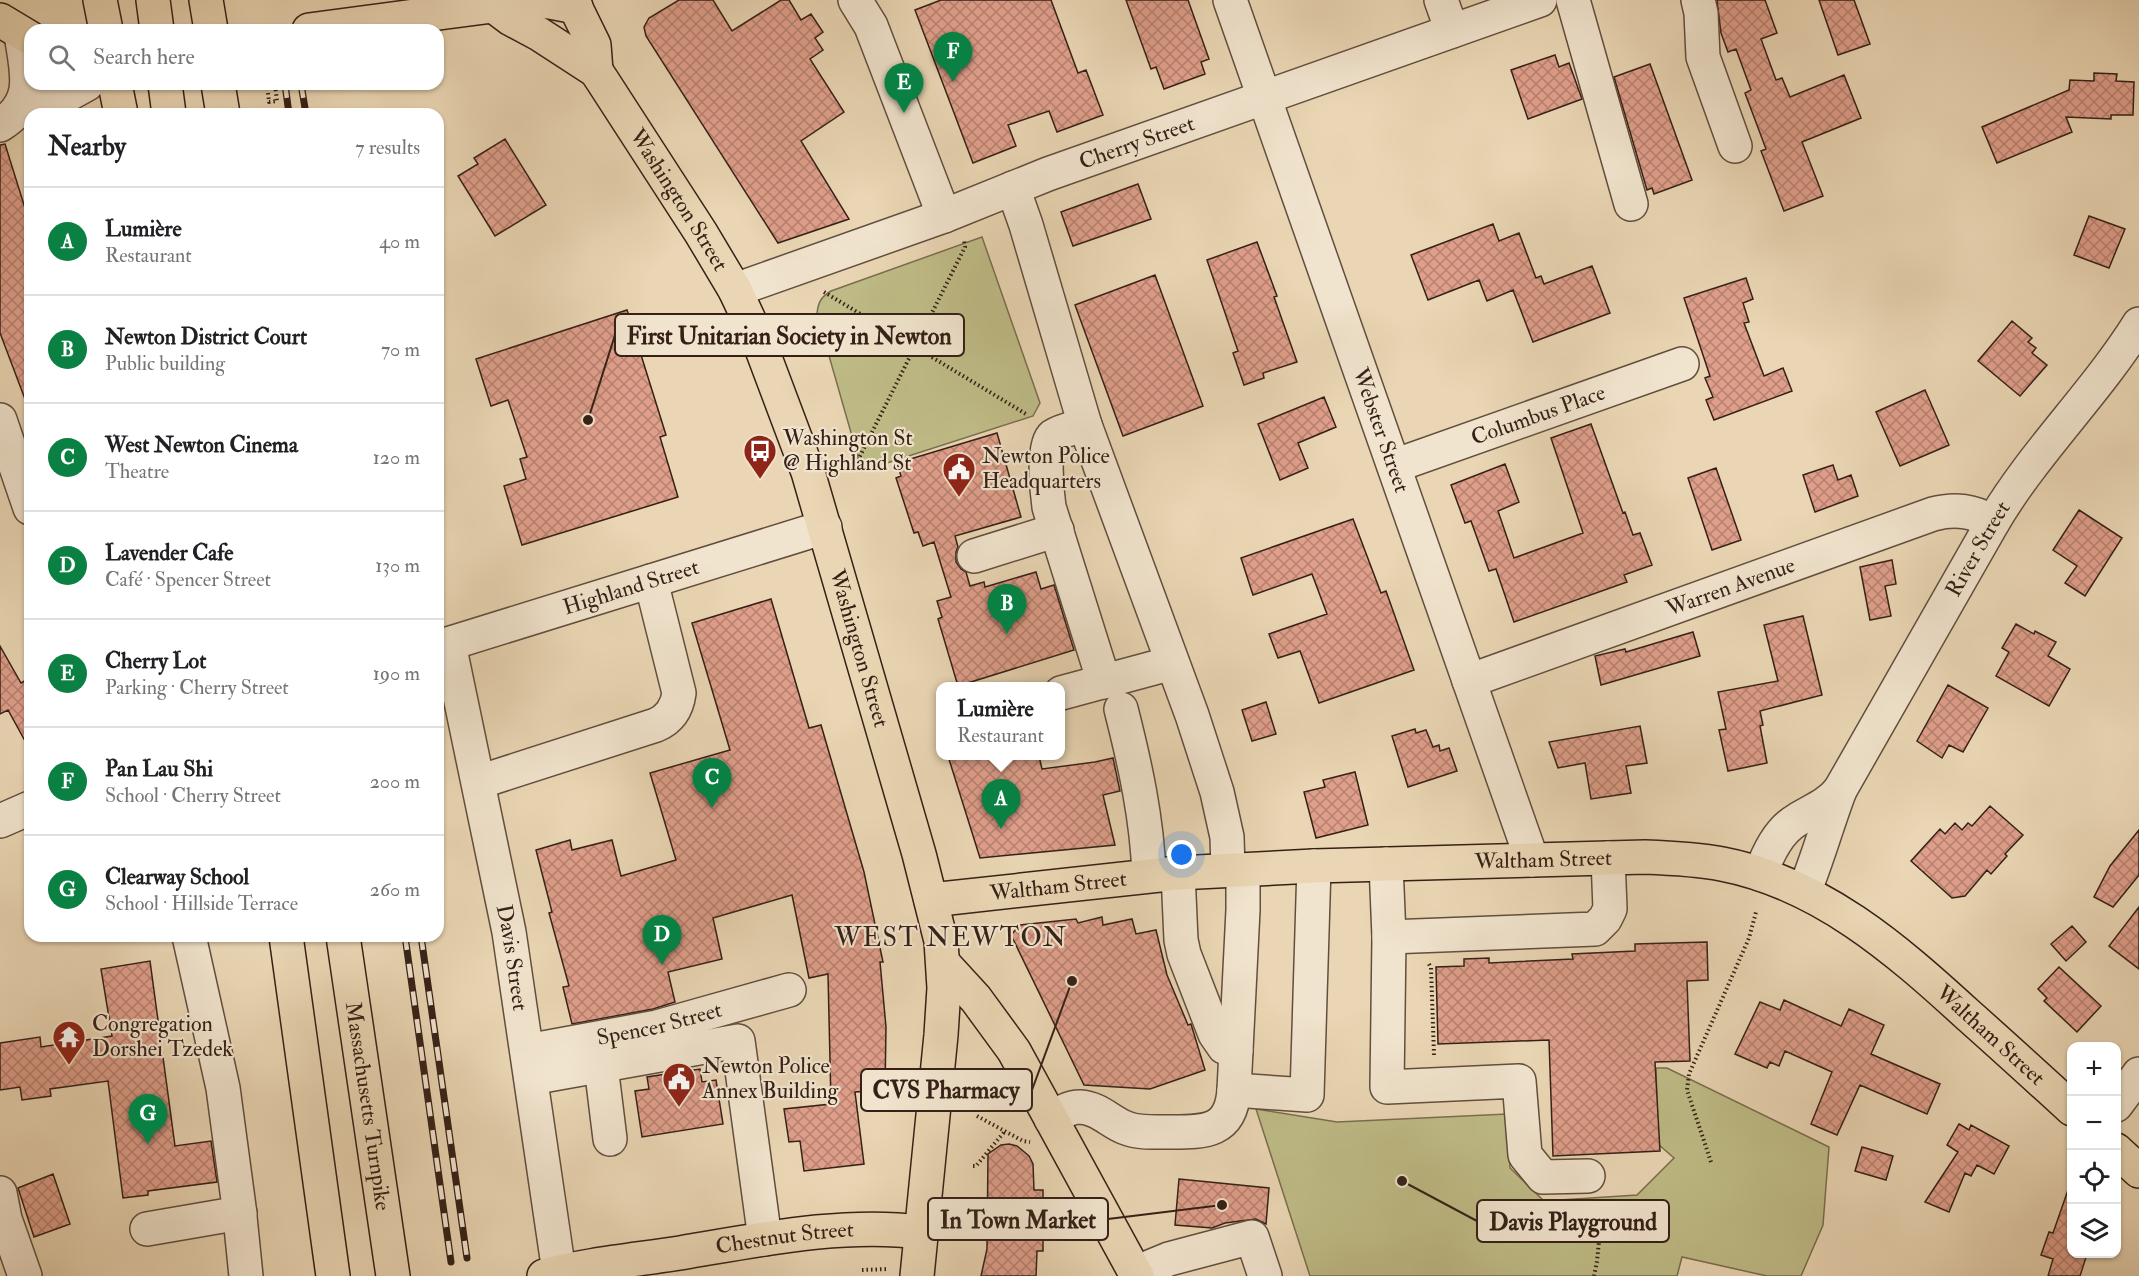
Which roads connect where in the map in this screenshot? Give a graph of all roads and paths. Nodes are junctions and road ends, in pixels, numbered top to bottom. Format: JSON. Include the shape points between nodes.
{"nodes":[{"id":1,"x":100,"y":0,"type":"edge"},
{"id":2,"x":153,"y":0,"type":"edge"},
{"id":3,"x":206,"y":0,"type":"edge"},
{"id":4,"x":855,"y":0,"type":"edge"},
{"id":5,"x":1230,"y":0,"type":"edge"},
{"id":6,"x":1441,"y":0,"type":"edge"},
{"id":7,"x":1540,"y":0,"type":"edge"},
{"id":8,"x":1573,"y":0,"type":"edge"},
{"id":9,"x":1698,"y":0,"type":"edge"},
{"id":10,"x":580,"y":2,"type":"edge"},
{"id":11,"x":495,"y":7,"type":"junction"},
{"id":12,"x":105,"y":24,"type":"edge"},
{"id":13,"x":156,"y":24,"type":"edge"},
{"id":14,"x":210,"y":24,"type":"edge"},
{"id":15,"x":354,"y":24,"type":"edge"},
{"id":16,"x":17,"y":30,"type":"edge"},
{"id":17,"x":1452,"y":31,"type":"junction"},
{"id":18,"x":24,"y":62,"type":"edge"},
{"id":19,"x":596,"y":71,"type":"junction"},
{"id":20,"x":26,"y":90,"type":"edge"},
{"id":21,"x":84,"y":90,"type":"edge"},
{"id":22,"x":100,"y":90,"type":"edge"},
{"id":23,"x":166,"y":90,"type":"edge"},
{"id":24,"x":220,"y":90,"type":"edge"},
{"id":25,"x":268,"y":90,"type":"edge"},
{"id":26,"x":276,"y":90,"type":"edge"},
{"id":27,"x":1264,"y":97,"type":"junction"},
{"id":28,"x":42,"y":108,"type":"edge"},
{"id":29,"x":116,"y":108,"type":"edge"},
{"id":30,"x":168,"y":108,"type":"edge"},
{"id":31,"x":222,"y":108,"type":"edge"},
{"id":32,"x":19,"y":118,"type":"edge"},
{"id":33,"x":1735,"y":146,"type":"dead end"},
{"id":34,"x":1013,"y":188,"type":"junction"},
{"id":35,"x":1631,"y":204,"type":"dead end"},
{"id":36,"x":954,"y":225,"type":"junction"},
{"id":37,"x":735,"y":290,"type":"junction"},
{"id":38,"x":824,"y":292,"type":"dead end"},
{"id":39,"x":2139,"y":324,"type":"edge"},
{"id":40,"x":1682,"y":364,"type":"dead end"},
{"id":41,"x":1026,"y":414,"type":"dead end"},
{"id":42,"x":0,"y":420,"type":"edge"},
{"id":43,"x":1085,"y":425,"type":"junction"},
{"id":44,"x":870,"y":438,"type":"junction"},
{"id":45,"x":847,"y":440,"type":"dead end"},
{"id":46,"x":854,"y":461,"type":"dead end"},
{"id":47,"x":1394,"y":466,"type":"junction"},
{"id":48,"x":24,"y":490,"type":"edge"},
{"id":49,"x":1053,"y":518,"type":"junction"},
{"id":50,"x":1993,"y":522,"type":"junction"},
{"id":51,"x":825,"y":527,"type":"junction"},
{"id":52,"x":975,"y":556,"type":"dead end"},
{"id":53,"x":651,"y":582,"type":"junction"},
{"id":54,"x":444,"y":646,"type":"edge"},
{"id":55,"x":444,"y":650,"type":"edge"},
{"id":56,"x":1172,"y":663,"type":"junction"},
{"id":57,"x":1469,"y":681,"type":"junction"},
{"id":58,"x":1065,"y":693,"type":"edge"},
{"id":59,"x":1112,"y":696,"type":"junction"},
{"id":60,"x":479,"y":782,"type":"junction"},
{"id":61,"x":1840,"y":790,"type":"junction"},
{"id":62,"x":24,"y":811,"type":"edge"},
{"id":63,"x":0,"y":821,"type":"edge"},
{"id":64,"x":1608,"y":858,"type":"junction"},
{"id":65,"x":1532,"y":860,"type":"junction"},
{"id":66,"x":1386,"y":864,"type":"junction"},
{"id":67,"x":1314,"y":866,"type":"junction"},
{"id":68,"x":1236,"y":870,"type":"junction"},
{"id":69,"x":1164,"y":874,"type":"junction"},
{"id":70,"x":1760,"y":874,"type":"junction"},
{"id":71,"x":1804,"y":892,"type":"junction"},
{"id":72,"x":932,"y":900,"type":"junction"},
{"id":73,"x":1756,"y":912,"type":"dead end"},
{"id":74,"x":1389,"y":937,"type":"junction"},
{"id":75,"x":190,"y":942,"type":"edge"},
{"id":76,"x":287,"y":942,"type":"edge"},
{"id":77,"x":344,"y":942,"type":"edge"},
{"id":78,"x":943,"y":963,"type":"junction"},
{"id":79,"x":789,"y":990,"type":"dead end"},
{"id":80,"x":1236,"y":1052,"type":"junction"},
{"id":81,"x":529,"y":1065,"type":"junction"},
{"id":82,"x":601,"y":1066,"type":"junction"},
{"id":83,"x":2139,"y":1074,"type":"edge"},
{"id":84,"x":1234,"y":1090,"type":"junction"},
{"id":85,"x":2121,"y":1098,"type":"edge"},
{"id":86,"x":2067,"y":1104,"type":"edge"},
{"id":87,"x":977,"y":1116,"type":"dead end"},
{"id":88,"x":1051,"y":1119,"type":"junction"},
{"id":89,"x":1005,"y":1131,"type":"junction"},
{"id":90,"x":610,"y":1140,"type":"dead end"},
{"id":91,"x":1023,"y":1141,"type":"dead end"},
{"id":92,"x":2121,"y":1155,"type":"edge"},
{"id":93,"x":1711,"y":1162,"type":"dead end"},
{"id":94,"x":973,"y":1167,"type":"dead end"},
{"id":95,"x":2139,"y":1171,"type":"edge"},
{"id":96,"x":1588,"y":1176,"type":"dead end"},
{"id":97,"x":0,"y":1193,"type":"edge"},
{"id":98,"x":240,"y":1213,"type":"junction"},
{"id":99,"x":147,"y":1229,"type":"dead end"},
{"id":100,"x":921,"y":1232,"type":"junction"},
{"id":101,"x":765,"y":1239,"type":"junction"},
{"id":102,"x":862,"y":1270,"type":"dead end"},
{"id":103,"x":552,"y":1274,"type":"edge"},
{"id":104,"x":1136,"y":1275,"type":"edge"},
{"id":105,"x":25,"y":1276,"type":"edge"},
{"id":106,"x":246,"y":1276,"type":"edge"},
{"id":107,"x":333,"y":1276,"type":"edge"},
{"id":108,"x":393,"y":1276,"type":"edge"},
{"id":109,"x":868,"y":1276,"type":"edge"},
{"id":110,"x":917,"y":1276,"type":"edge"},
{"id":111,"x":1265,"y":1276,"type":"edge"}],
"edges":[{"from":1,"to":12,"type":"main road"},
{"from":2,"to":13,"type":"main road"},
{"from":3,"to":14,"type":"main road"},
{"from":4,"to":36,"type":"street","via":[[869,22]]},
{"from":5,"to":27,"type":"street","name":"Webster Street"},
{"from":6,"to":17,"type":"street"},
{"from":7,"to":17,"type":"street","name":"Cherry Street"},
{"from":8,"to":35,"type":"street"},
{"from":9,"to":33,"type":"street","via":[[1703,57]]},
{"from":10,"to":11,"type":"main road","via":[[540,1]]},
{"from":10,"to":19,"type":"main road","name":"Washington Street","via":[[594,45]]},
{"from":11,"to":15,"type":"main road"},
{"from":11,"to":19,"type":"main road","name":"Washington Street"},
{"from":16,"to":18,"type":"street"},
{"from":17,"to":27,"type":"street","name":"Cherry Street"},
{"from":19,"to":37,"type":"main road","name":"Washington Street"},
{"from":20,"to":32,"type":"street"},
{"from":21,"to":28,"type":"street"},
{"from":22,"to":29,"type":"main road"},
{"from":23,"to":30,"type":"main road"},
{"from":24,"to":31,"type":"main road"},
{"from":25,"to":26,"type":"path","via":[[269,102],[277,101]]},
{"from":27,"to":34,"type":"street","name":"Cherry Street"},
{"from":27,"to":47,"type":"street","name":"Webster Street"},
{"from":34,"to":36,"type":"street","name":"Cherry Street"},
{"from":34,"to":43,"type":"street"},
{"from":36,"to":37,"type":"street","name":"Cherry Street"},
{"from":36,"to":44,"type":"path","via":[[965,247]]},
{"from":37,"to":51,"type":"main road","name":"Washington Street","via":[[781,396]]},
{"from":38,"to":41,"type":"path"},
{"from":39,"to":50,"type":"street","name":"River Street","via":[[2029,467]]},
{"from":40,"to":47,"type":"street","name":"Columbus Place"},
{"from":42,"to":48,"type":"street"},
{"from":43,"to":49,"type":"street","via":[[1059,433],[1047,447],[1047,490]]},
{"from":43,"to":56,"type":"street"},
{"from":44,"to":45,"type":"path"},
{"from":44,"to":46,"type":"path"},
{"from":47,"to":57,"type":"street","name":"Webster Street"},
{"from":49,"to":52,"type":"street"},
{"from":49,"to":59,"type":"street"},
{"from":50,"to":57,"type":"street","name":"Warren Avenue","via":[[1958,510],[1933,514]]},
{"from":50,"to":61,"type":"street","name":"River Street"},
{"from":51,"to":53,"type":"street","name":"Highland Street"},
{"from":51,"to":72,"type":"main road","name":"Washington Street"},
{"from":53,"to":54,"type":"street","name":"Highland Street"},
{"from":53,"to":60,"type":"street","via":[[679,693],[674,710],[657,725]]},
{"from":55,"to":60,"type":"street","name":"Davis Street"},
{"from":56,"to":59,"type":"street"},
{"from":56,"to":68,"type":"street","via":[[1217,792]]},
{"from":57,"to":65,"type":"street","name":"Webster Street"},
{"from":58,"to":59,"type":"street"},
{"from":59,"to":69,"type":"street","via":[[1139,781],[1145,827]]},
{"from":60,"to":81,"type":"street","name":"Davis Street","via":[[507,921]]},
{"from":61,"to":70,"type":"street","name":"River Street","via":[[1783,831]]},
{"from":61,"to":71,"type":"street","name":"River Street"},
{"from":62,"to":63,"type":"street"},
{"from":64,"to":65,"type":"main road","name":"Waltham Street"},
{"from":64,"to":70,"type":"main road","name":"Waltham Street","via":[[1685,858]]},
{"from":64,"to":74,"type":"street","via":[[1610,909],[1595,929]]},
{"from":65,"to":66,"type":"main road","name":"Waltham Street"},
{"from":66,"to":67,"type":"main road","name":"Waltham Street"},
{"from":66,"to":74,"type":"street"},
{"from":67,"to":68,"type":"main road","name":"Waltham Street"},
{"from":67,"to":84,"type":"street","via":[[1307,1095]]},
{"from":68,"to":69,"type":"main road","name":"Waltham Street"},
{"from":68,"to":80,"type":"street","via":[[1244,910]]},
{"from":69,"to":72,"type":"main road","name":"Waltham Street"},
{"from":69,"to":80,"type":"street","via":[[1184,954],[1215,1034],[1224,1047]]},
{"from":70,"to":71,"type":"main road","name":"Waltham Street"},
{"from":71,"to":86,"type":"main road","name":"Waltham Street","via":[[1902,956]]},
{"from":72,"to":78,"type":"main road","name":"Washington Street"},
{"from":73,"to":93,"type":"path","via":[[1749,938],[1687,1082]]},
{"from":74,"to":96,"type":"street","via":[[1387,1087],[1519,1081],[1525,1155],[1543,1177]]},
{"from":75,"to":98,"type":"street","via":[[223,1088]]},
{"from":76,"to":107,"type":"main road"},
{"from":77,"to":108,"type":"main road","name":"Massachusetts Turnpike"},
{"from":78,"to":88,"type":"main road","via":[[994,1022]]},
{"from":78,"to":100,"type":"main road","name":"Washington Street","via":[[941,1035]]},
{"from":79,"to":81,"type":"street","name":"Spencer Street"},
{"from":80,"to":84,"type":"street"},
{"from":81,"to":82,"type":"street"},
{"from":81,"to":103,"type":"street","name":"Davis Street"},
{"from":82,"to":90,"type":"street"},
{"from":82,"to":101,"type":"street","via":[[738,1041]]},
{"from":83,"to":85,"type":"street"},
{"from":84,"to":88,"type":"street","via":[[1225,1120],[1200,1131],[1137,1131],[1082,1107],[1062,1111]]},
{"from":87,"to":89,"type":"path"},
{"from":88,"to":104,"type":"main road"},
{"from":89,"to":91,"type":"path"},
{"from":89,"to":94,"type":"path"},
{"from":92,"to":95,"type":"main road"},
{"from":97,"to":105,"type":"street"},
{"from":98,"to":99,"type":"street"},
{"from":98,"to":106,"type":"street"},
{"from":100,"to":101,"type":"main road","name":"Chestnut Street","via":[[858,1229]]},
{"from":100,"to":110,"type":"main road","name":"Washington Street"},
{"from":101,"to":103,"type":"main road","name":"Chestnut Street"},
{"from":102,"to":109,"type":"path"},
{"from":104,"to":111,"type":"street","via":[[1169,1259],[1252,1237]]}]}
